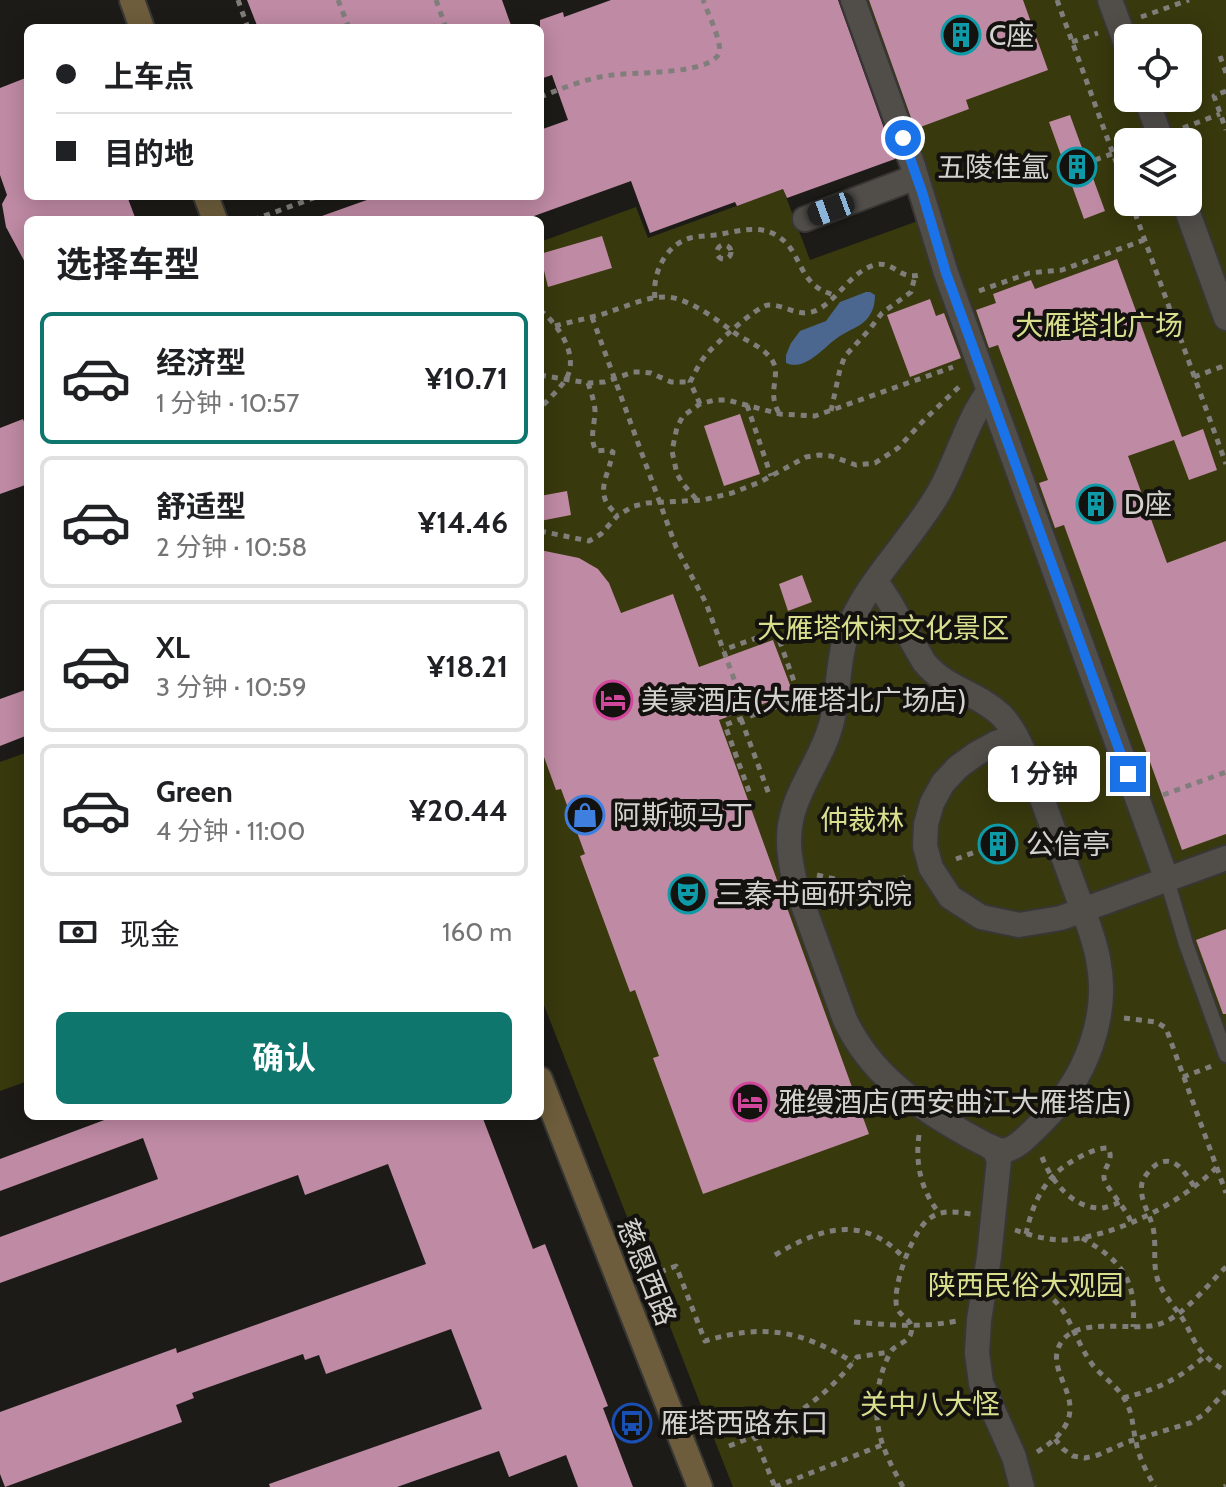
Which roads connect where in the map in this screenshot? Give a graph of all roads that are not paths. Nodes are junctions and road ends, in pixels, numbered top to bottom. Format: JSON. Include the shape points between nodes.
{"nodes":[{"id":1,"x":132,"y":0,"type":"edge"},
{"id":2,"x":853,"y":0,"type":"edge"},
{"id":3,"x":1110,"y":0,"type":"edge"},
{"id":4,"x":141,"y":24,"type":"edge"},
{"id":5,"x":1119,"y":24,"type":"edge"},
{"id":6,"x":913,"y":166,"type":"junction"},
{"id":7,"x":1189,"y":216,"type":"edge"},
{"id":8,"x":805,"y":219,"type":"dead end"},
{"id":9,"x":1226,"y":318,"type":"edge"},
{"id":10,"x":983,"y":376,"type":"junction"},
{"id":11,"x":876,"y":581,"type":"junction"},
{"id":12,"x":1016,"y":736,"type":"junction"},
{"id":13,"x":1226,"y":858,"type":"edge"},
{"id":14,"x":1167,"y":880,"type":"junction"},
{"id":15,"x":1083,"y":911,"type":"junction"},
{"id":16,"x":1222,"y":1060,"type":"edge"},
{"id":17,"x":544,"y":1089,"type":"edge"},
{"id":18,"x":1001,"y":1153,"type":"junction"},
{"id":19,"x":700,"y":1487,"type":"edge"},
{"id":20,"x":1022,"y":1487,"type":"edge"}],
"edges":[{"from":1,"to":4,"type":"main road"},
{"from":2,"to":6,"type":"street"},
{"from":3,"to":5,"type":"street"},
{"from":6,"to":8,"type":"street","via":[[908,180]]},
{"from":6,"to":10,"type":"street"},
{"from":7,"to":9,"type":"street"},
{"from":10,"to":11,"type":"street","via":[[978,406],[937,495]]},
{"from":10,"to":14,"type":"street"},
{"from":11,"to":12,"type":"street","via":[[931,671],[992,708]]},
{"from":11,"to":18,"type":"street","via":[[845,637],[835,710],[793,813],[789,861],[854,1039],[884,1077],[925,1110]]},
{"from":12,"to":15,"type":"street"},
{"from":12,"to":15,"type":"street","via":[[976,754],[943,783],[926,824],[931,868],[950,897],[981,917],[1019,925]]},
{"from":13,"to":14,"type":"street"},
{"from":14,"to":15,"type":"street"},
{"from":14,"to":16,"type":"lane"},
{"from":15,"to":18,"type":"street","via":[[1101,973],[1099,1015],[1088,1053],[1051,1114]]},
{"from":17,"to":19,"type":"main road","name":"慈恩西路"},
{"from":18,"to":20,"type":"street","via":[[977,1353],[981,1383]]}]}
